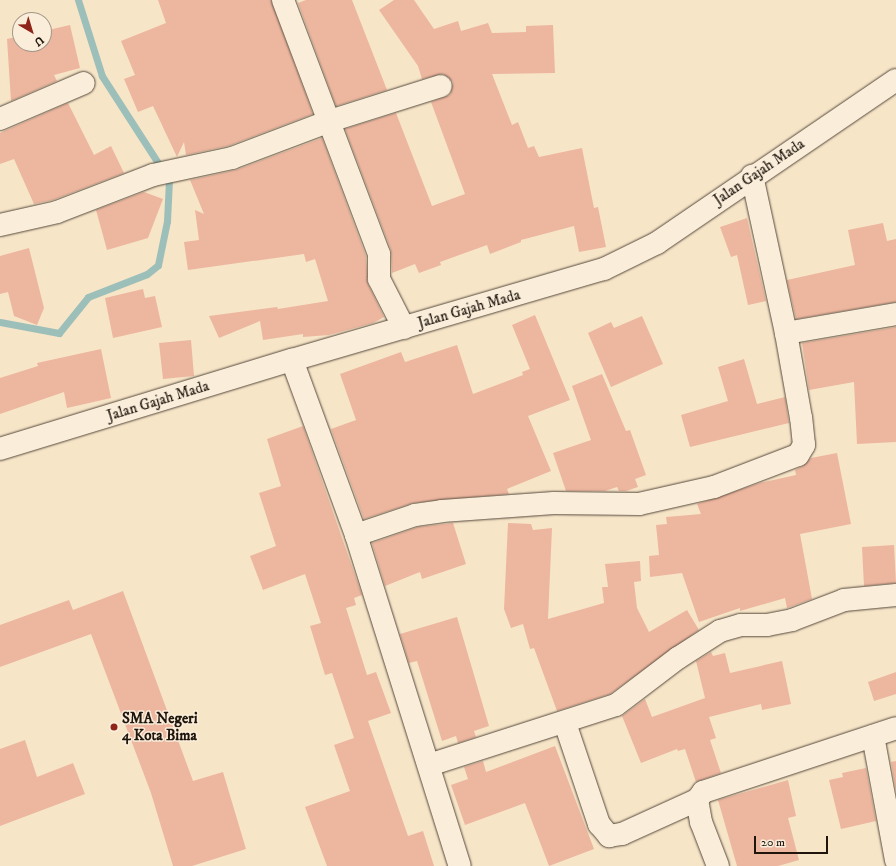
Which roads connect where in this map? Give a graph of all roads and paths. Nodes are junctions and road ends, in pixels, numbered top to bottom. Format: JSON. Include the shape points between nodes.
{"nodes":[{"id":1,"x":283,"y":0,"type":"edge"},
{"id":2,"x":896,"y":80,"type":"edge"},
{"id":3,"x":84,"y":82,"type":"dead end"},
{"id":4,"x":441,"y":86,"type":"dead end"},
{"id":5,"x":0,"y":119,"type":"edge"},
{"id":6,"x":330,"y":121,"type":"junction"},
{"id":7,"x":752,"y":176,"type":"junction"},
{"id":8,"x":0,"y":225,"type":"edge"},
{"id":9,"x":896,"y":314,"type":"edge"},
{"id":10,"x":404,"y":328,"type":"junction"},
{"id":11,"x":786,"y":333,"type":"junction"},
{"id":12,"x":292,"y":360,"type":"junction"},
{"id":13,"x":0,"y":449,"type":"edge"},
{"id":14,"x":356,"y":535,"type":"junction"},
{"id":15,"x":896,"y":595,"type":"edge"},
{"id":16,"x":565,"y":723,"type":"junction"},
{"id":17,"x":896,"y":728,"type":"edge"},
{"id":18,"x":874,"y":736,"type":"junction"},
{"id":19,"x":429,"y":765,"type":"junction"},
{"id":20,"x":697,"y":800,"type":"junction"},
{"id":21,"x":896,"y":860,"type":"edge"},
{"id":22,"x":460,"y":866,"type":"edge"},
{"id":23,"x":718,"y":866,"type":"edge"}],
"edges":[{"from":1,"to":6,"type":"street"},
{"from":2,"to":7,"type":"street","name":"Jalan Gajah Mada"},
{"from":3,"to":5,"type":"street"},
{"from":4,"to":6,"type":"street"},
{"from":6,"to":8,"type":"street","via":[[232,158],[153,175],[58,212]]},
{"from":6,"to":10,"type":"street","via":[[379,254],[379,279]]},
{"from":7,"to":10,"type":"street","name":"Jalan Gajah Mada","via":[[657,243],[604,269]]},
{"from":7,"to":11,"type":"street"},
{"from":9,"to":11,"type":"street"},
{"from":10,"to":12,"type":"street","name":"Jalan Gajah Mada"},
{"from":11,"to":14,"type":"street","via":[[804,445],[798,455],[714,487],[639,504],[554,503],[442,511],[415,515]]},
{"from":12,"to":13,"type":"street","name":"Jalan Gajah Mada"},
{"from":12,"to":14,"type":"street"},
{"from":14,"to":19,"type":"street"},
{"from":15,"to":16,"type":"street","via":[[844,600],[792,620],[741,625],[720,631],[678,658],[616,705]]},
{"from":16,"to":19,"type":"street"},
{"from":16,"to":20,"type":"street","via":[[599,824],[609,836],[622,834]]},
{"from":17,"to":18,"type":"street"},
{"from":18,"to":20,"type":"street","via":[[719,785],[703,792]]},
{"from":18,"to":21,"type":"street"},
{"from":19,"to":22,"type":"street"},
{"from":20,"to":23,"type":"street"}]}
